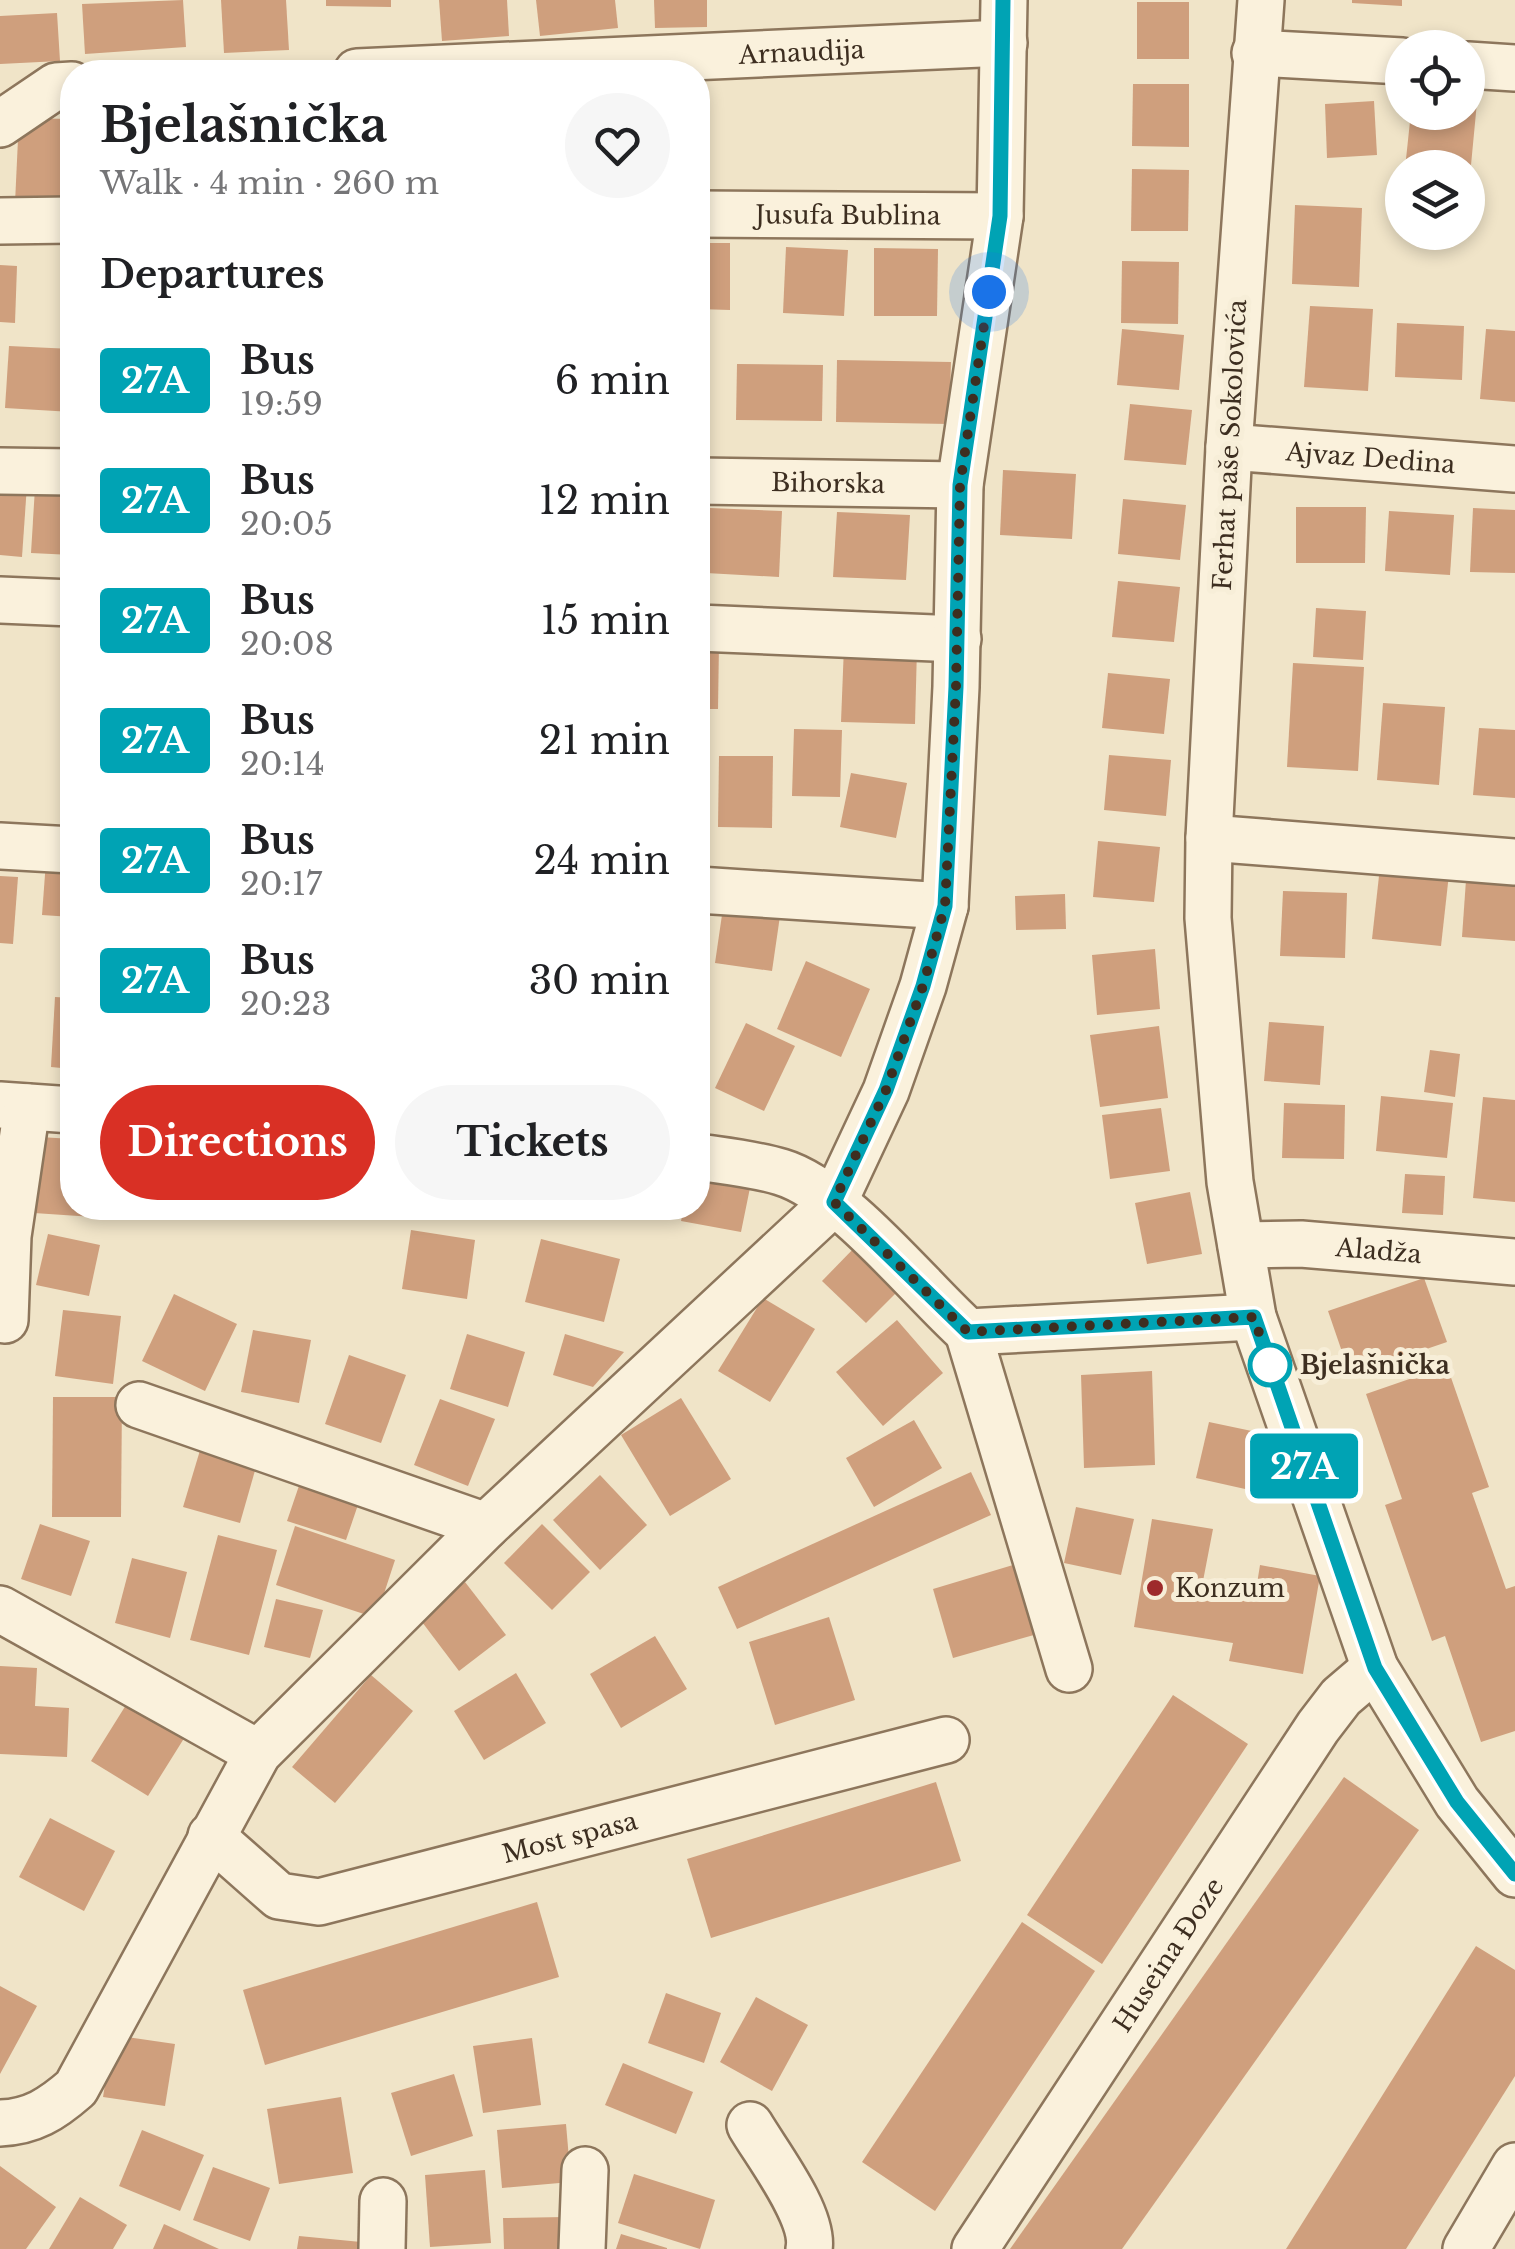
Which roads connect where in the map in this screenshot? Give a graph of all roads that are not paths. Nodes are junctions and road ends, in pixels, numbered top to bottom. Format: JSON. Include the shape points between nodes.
{"nodes":[{"id":1,"x":1261,"y":0,"type":"edge"},
{"id":2,"x":1004,"y":22,"type":"edge"},
{"id":3,"x":1255,"y":53,"type":"junction"},
{"id":4,"x":512,"y":60,"type":"edge"},
{"id":5,"x":1385,"y":60,"type":"edge"},
{"id":6,"x":1485,"y":66,"type":"edge"},
{"id":7,"x":1515,"y":68,"type":"edge"},
{"id":8,"x":60,"y":86,"type":"edge"},
{"id":9,"x":0,"y":124,"type":"edge"},
{"id":10,"x":710,"y":214,"type":"edge"},
{"id":11,"x":1000,"y":216,"type":"junction"},
{"id":12,"x":60,"y":220,"type":"edge"},
{"id":13,"x":0,"y":221,"type":"edge"},
{"id":14,"x":1229,"y":448,"type":"junction"},
{"id":15,"x":1515,"y":469,"type":"edge"},
{"id":16,"x":0,"y":470,"type":"edge"},
{"id":17,"x":60,"y":472,"type":"edge"},
{"id":18,"x":710,"y":481,"type":"edge"},
{"id":19,"x":960,"y":485,"type":"junction"},
{"id":20,"x":0,"y":600,"type":"edge"},
{"id":21,"x":60,"y":602,"type":"edge"},
{"id":22,"x":710,"y":629,"type":"edge"},
{"id":23,"x":958,"y":639,"type":"junction"},
{"id":24,"x":1209,"y":838,"type":"junction"},
{"id":25,"x":0,"y":846,"type":"edge"},
{"id":26,"x":60,"y":849,"type":"edge"},
{"id":27,"x":1515,"y":862,"type":"edge"},
{"id":28,"x":710,"y":891,"type":"edge"},
{"id":29,"x":945,"y":906,"type":"junction"},
{"id":30,"x":14,"y":1106,"type":"edge"},
{"id":31,"x":60,"y":1109,"type":"edge"},
{"id":32,"x":710,"y":1159,"type":"edge"},
{"id":33,"x":834,"y":1202,"type":"junction"},
{"id":34,"x":1241,"y":1245,"type":"junction"},
{"id":35,"x":1515,"y":1262,"type":"edge"},
{"id":36,"x":1254,"y":1317,"type":"junction"},
{"id":37,"x":5,"y":1320,"type":"dead end"},
{"id":38,"x":968,"y":1332,"type":"junction"},
{"id":39,"x":139,"y":1405,"type":"dead end"},
{"id":40,"x":486,"y":1526,"type":"junction"},
{"id":41,"x":0,"y":1610,"type":"edge"},
{"id":42,"x":1375,"y":1668,"type":"junction"},
{"id":43,"x":1069,"y":1669,"type":"dead end"},
{"id":44,"x":946,"y":1740,"type":"dead end"},
{"id":45,"x":258,"y":1753,"type":"junction"},
{"id":46,"x":210,"y":1836,"type":"junction"},
{"id":47,"x":1515,"y":1874,"type":"edge"},
{"id":48,"x":0,"y":2124,"type":"edge"},
{"id":49,"x":750,"y":2125,"type":"dead end"},
{"id":50,"x":1515,"y":2166,"type":"edge"},
{"id":51,"x":586,"y":2170,"type":"dead end"},
{"id":52,"x":383,"y":2202,"type":"dead end"},
{"id":53,"x":382,"y":2249,"type":"edge"},
{"id":54,"x":582,"y":2249,"type":"edge"},
{"id":55,"x":808,"y":2249,"type":"edge"},
{"id":56,"x":975,"y":2249,"type":"edge"},
{"id":57,"x":1466,"y":2249,"type":"edge"}],
"edges":[{"from":1,"to":3,"type":"street","name":"Ferhat paše Sokolovića"},
{"from":2,"to":4,"type":"street","name":"Arnaudija"},
{"from":2,"to":11,"type":"street"},
{"from":3,"to":5,"type":"street"},
{"from":3,"to":14,"type":"street","name":"Ferhat paše Sokolovića"},
{"from":6,"to":7,"type":"street"},
{"from":8,"to":9,"type":"street"},
{"from":10,"to":11,"type":"street","name":"Jusufa Bublina"},
{"from":11,"to":19,"type":"street"},
{"from":12,"to":13,"type":"street"},
{"from":14,"to":15,"type":"street","name":"Ajvaz Dedina"},
{"from":14,"to":24,"type":"street","name":"Ferhat paše Sokolovića"},
{"from":16,"to":17,"type":"street"},
{"from":18,"to":19,"type":"street","name":"Bihorska"},
{"from":19,"to":23,"type":"street"},
{"from":20,"to":21,"type":"street"},
{"from":22,"to":23,"type":"street"},
{"from":23,"to":29,"type":"street"},
{"from":24,"to":27,"type":"street"},
{"from":24,"to":34,"type":"street","name":"Ferhat paše Sokolovića","via":[[1210,937]]},
{"from":25,"to":26,"type":"street"},
{"from":28,"to":29,"type":"street"},
{"from":29,"to":33,"type":"street","via":[[886,1090]]},
{"from":30,"to":31,"type":"street"},
{"from":30,"to":37,"type":"street"},
{"from":32,"to":33,"type":"street","via":[[782,1172]]},
{"from":33,"to":38,"type":"street"},
{"from":33,"to":40,"type":"street"},
{"from":34,"to":35,"type":"street","name":"Aladža"},
{"from":34,"to":36,"type":"street","name":"Ferhat paše Sokolovića"},
{"from":36,"to":38,"type":"street"},
{"from":36,"to":42,"type":"street"},
{"from":38,"to":43,"type":"street"},
{"from":39,"to":40,"type":"street"},
{"from":40,"to":45,"type":"street"},
{"from":41,"to":45,"type":"street"},
{"from":42,"to":47,"type":"street","via":[[1457,1802]]},
{"from":42,"to":56,"type":"street","name":"Huseina Đoze","via":[[1318,1726]]},
{"from":44,"to":46,"type":"street","name":"Most spasa","via":[[318,1902],[279,1896]]},
{"from":45,"to":46,"type":"street"},
{"from":46,"to":48,"type":"street","via":[[76,2088],[51,2110]]},
{"from":49,"to":55,"type":"street","via":[[801,2211]]},
{"from":50,"to":57,"type":"street"},
{"from":51,"to":54,"type":"street"},
{"from":52,"to":53,"type":"street"}]}
